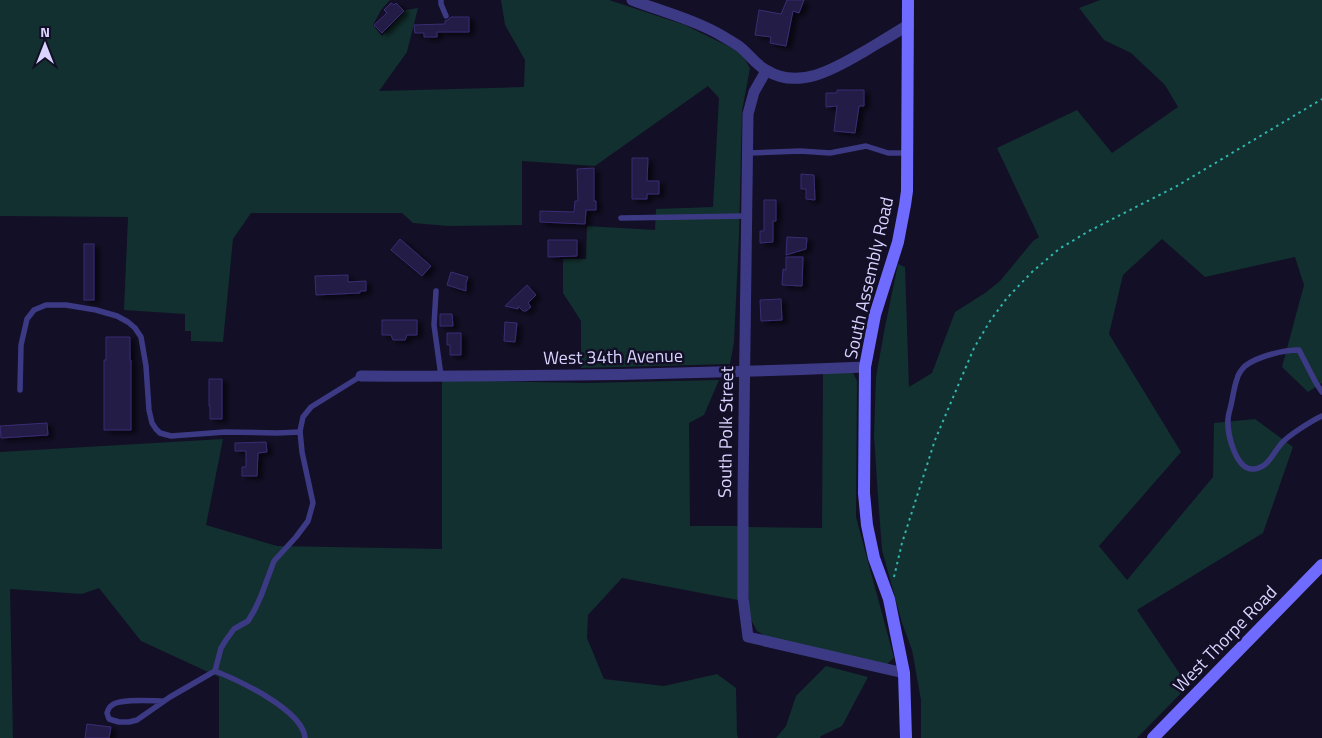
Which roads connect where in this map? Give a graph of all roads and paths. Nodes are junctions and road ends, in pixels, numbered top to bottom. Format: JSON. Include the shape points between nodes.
{"nodes":[{"id":1,"x":441,"y":0,"type":"edge"},
{"id":2,"x":632,"y":0,"type":"edge"},
{"id":3,"x":908,"y":0,"type":"edge"},
{"id":4,"x":446,"y":16,"type":"dead end"},
{"id":5,"x":908,"y":26,"type":"junction"},
{"id":6,"x":766,"y":71,"type":"junction"},
{"id":7,"x":1322,"y":99,"type":"edge"},
{"id":8,"x":748,"y":153,"type":"junction"},
{"id":9,"x":908,"y":153,"type":"junction"},
{"id":10,"x":746,"y":216,"type":"junction"},
{"id":11,"x":621,"y":218,"type":"dead end"},
{"id":12,"x":436,"y":291,"type":"dead end"},
{"id":13,"x":865,"y":367,"type":"junction"},
{"id":14,"x":745,"y":372,"type":"junction"},
{"id":15,"x":361,"y":376,"type":"joint"},
{"id":16,"x":441,"y":376,"type":"junction"},
{"id":17,"x":20,"y":390,"type":"dead end"},
{"id":18,"x":1322,"y":392,"type":"edge"},
{"id":19,"x":1322,"y":416,"type":"edge"},
{"id":20,"x":300,"y":432,"type":"junction"},
{"id":21,"x":1322,"y":564,"type":"edge"},
{"id":22,"x":889,"y":599,"type":"junction"},
{"id":23,"x":215,"y":671,"type":"junction"},
{"id":24,"x":904,"y":673,"type":"junction"},
{"id":25,"x":164,"y":701,"type":"junction"},
{"id":26,"x":305,"y":738,"type":"edge"},
{"id":27,"x":906,"y":738,"type":"edge"},
{"id":28,"x":1153,"y":738,"type":"edge"}],
"edges":[{"from":1,"to":4,"type":"lane"},
{"from":2,"to":6,"type":"street","via":[[721,36],[741,48]]},
{"from":3,"to":5,"type":"street","name":"South Assembly Road"},
{"from":5,"to":6,"type":"street","via":[[841,66],[825,72],[796,78]]},
{"from":5,"to":9,"type":"street","name":"South Assembly Road"},
{"from":6,"to":8,"type":"street","name":"South Polk Street","via":[[754,92],[748,114]]},
{"from":7,"to":22,"type":"path","via":[[1177,186],[1088,231],[1032,272],[1007,298],[974,348],[935,440],[902,543]]},
{"from":8,"to":9,"type":"lane","via":[[830,152],[866,146],[888,153]]},
{"from":8,"to":10,"type":"street","name":"South Polk Street"},
{"from":9,"to":13,"type":"street","name":"South Assembly Road","via":[[905,205],[898,242],[875,315]]},
{"from":10,"to":11,"type":"lane"},
{"from":10,"to":14,"type":"street","name":"South Polk Street"},
{"from":12,"to":16,"type":"lane","via":[[434,325]]},
{"from":13,"to":14,"type":"street","name":"West 34th Avenue"},
{"from":13,"to":22,"type":"street","name":"South Assembly Road","via":[[864,493],[867,525],[874,558]]},
{"from":14,"to":16,"type":"street","name":"West 34th Avenue"},
{"from":14,"to":24,"type":"street","name":"South Polk Street","via":[[743,598],[748,637]]},
{"from":15,"to":16,"type":"street","name":"West 34th Avenue"},
{"from":15,"to":20,"type":"lane","via":[[311,407],[303,417]]},
{"from":17,"to":20,"type":"lane","via":[[21,345],[27,319],[34,310],[46,305],[66,305],[117,316],[136,328],[141,337],[146,366],[152,423],[160,432],[171,436]]},
{"from":18,"to":19,"type":"lane","via":[[1299,350],[1258,359],[1244,367],[1237,377],[1228,420],[1239,462],[1246,468],[1255,469],[1268,463],[1282,442]]},
{"from":20,"to":23,"type":"lane","via":[[312,503],[308,521],[274,560],[262,596],[248,621],[234,629],[226,640]]},
{"from":21,"to":28,"type":"street","name":"West Thorpe Road"},
{"from":22,"to":24,"type":"street","name":"South Assembly Road"},
{"from":23,"to":25,"type":"lane"},
{"from":23,"to":26,"type":"lane","via":[[264,695],[289,713]]},
{"from":24,"to":27,"type":"street","name":"South Assembly Road"},
{"from":25,"to":25,"type":"lane","via":[[129,722],[110,719],[106,713],[116,702]]}]}
